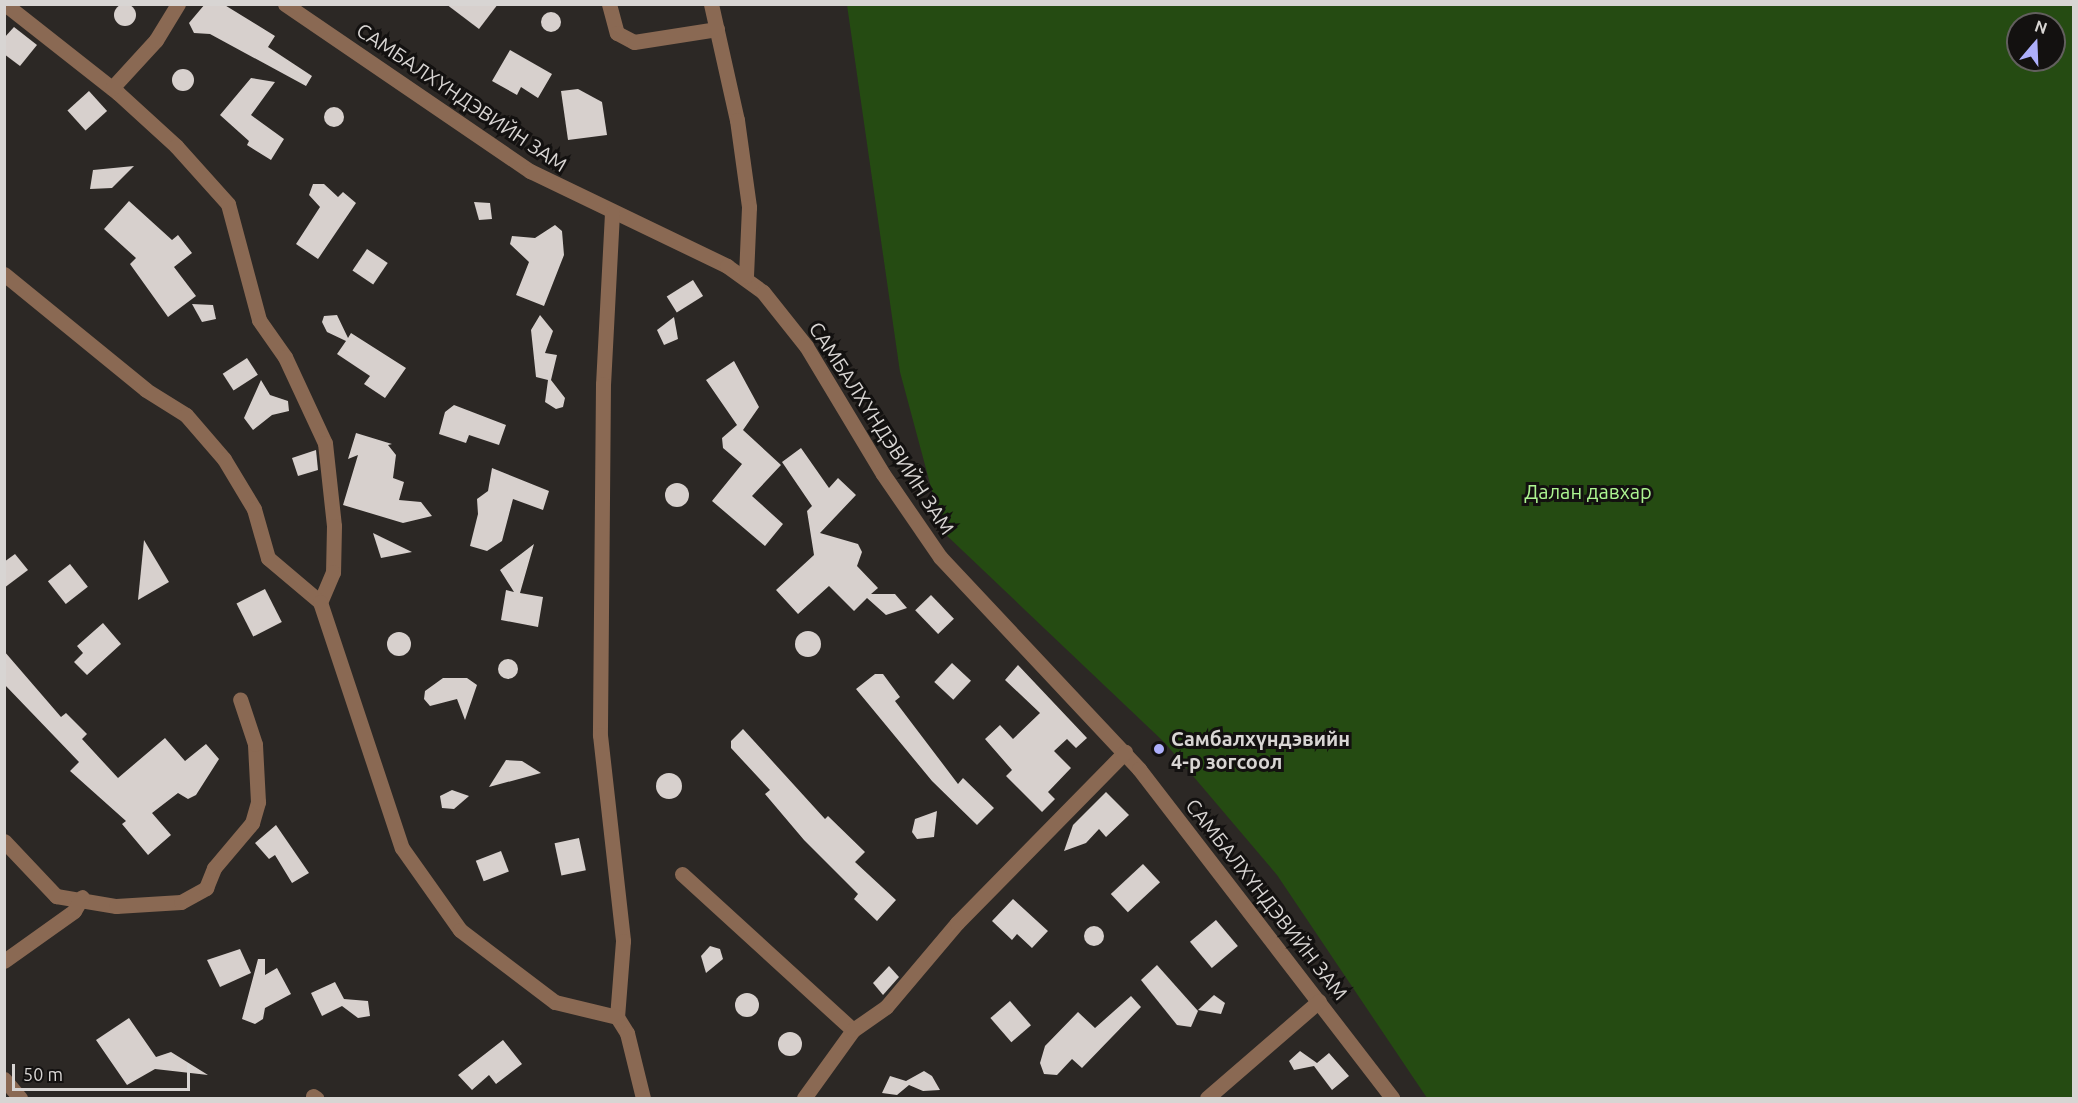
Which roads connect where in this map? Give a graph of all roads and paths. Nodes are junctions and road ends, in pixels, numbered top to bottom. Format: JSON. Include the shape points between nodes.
{"nodes":[{"id":1,"x":5,"y":4,"type":"edge"},
{"id":2,"x":178,"y":4,"type":"edge"},
{"id":3,"x":285,"y":4,"type":"edge"},
{"id":4,"x":609,"y":4,"type":"edge"},
{"id":5,"x":711,"y":4,"type":"edge"},
{"id":6,"x":717,"y":29,"type":"junction"},
{"id":7,"x":112,"y":88,"type":"junction"},
{"id":8,"x":612,"y":213,"type":"junction"},
{"id":9,"x":4,"y":274,"type":"edge"},
{"id":10,"x":747,"y":276,"type":"junction"},
{"id":11,"x":320,"y":602,"type":"junction"},
{"id":12,"x":240,"y":699,"type":"dead end"},
{"id":13,"x":1125,"y":752,"type":"junction"},
{"id":14,"x":4,"y":841,"type":"edge"},
{"id":15,"x":682,"y":874,"type":"dead end"},
{"id":16,"x":82,"y":897,"type":"junction"},
{"id":17,"x":4,"y":961,"type":"edge"},
{"id":18,"x":1319,"y":1000,"type":"junction"},
{"id":19,"x":616,"y":1017,"type":"junction"},
{"id":20,"x":853,"y":1030,"type":"junction"},
{"id":21,"x":4,"y":1079,"type":"edge"},
{"id":22,"x":20,"y":1098,"type":"edge"},
{"id":23,"x":643,"y":1098,"type":"edge"},
{"id":24,"x":804,"y":1098,"type":"edge"},
{"id":25,"x":1207,"y":1098,"type":"edge"},
{"id":26,"x":1392,"y":1098,"type":"edge"}],
"edges":[{"from":1,"to":7,"type":"street"},
{"from":2,"to":7,"type":"street","via":[[156,40]]},
{"from":3,"to":8,"type":"street","name":"САМБАЛХҮНДЭВИЙН ЗАМ","via":[[530,171]]},
{"from":4,"to":6,"type":"street","via":[[617,33],[634,42]]},
{"from":5,"to":6,"type":"street"},
{"from":6,"to":10,"type":"street","via":[[737,120],[749,207]]},
{"from":7,"to":11,"type":"street","via":[[176,146],[228,204],[259,320],[285,357],[325,443],[334,526],[333,572]]},
{"from":8,"to":10,"type":"street","name":"САМБАЛХҮНДЭВИЙН ЗАМ"},
{"from":8,"to":19,"type":"street","via":[[603,384],[599,617],[600,735],[623,941]]},
{"from":9,"to":11,"type":"street","via":[[146,390],[186,415],[224,459],[254,509],[268,558]]},
{"from":10,"to":13,"type":"street","name":"САМБАЛХҮНДЭВИЙН ЗАМ","via":[[806,346],[883,474],[940,557]]},
{"from":11,"to":19,"type":"street","via":[[408,857],[460,930],[555,1002]]},
{"from":12,"to":16,"type":"street","via":[[255,744],[258,802],[252,823],[214,868],[206,888],[181,902],[116,906]]},
{"from":13,"to":18,"type":"street","name":"САМБАЛХҮНДЭВИЙН ЗАМ"},
{"from":13,"to":20,"type":"street","via":[[957,923],[886,1007]]},
{"from":14,"to":16,"type":"street","via":[[56,896]]},
{"from":15,"to":20,"type":"street"},
{"from":16,"to":17,"type":"street","via":[[74,911]]},
{"from":18,"to":25,"type":"street"},
{"from":18,"to":26,"type":"street","name":"САМБАЛХҮНДЭВИЙН ЗАМ"},
{"from":19,"to":23,"type":"street","via":[[627,1033]]},
{"from":20,"to":24,"type":"street"},
{"from":21,"to":22,"type":"street"}]}
